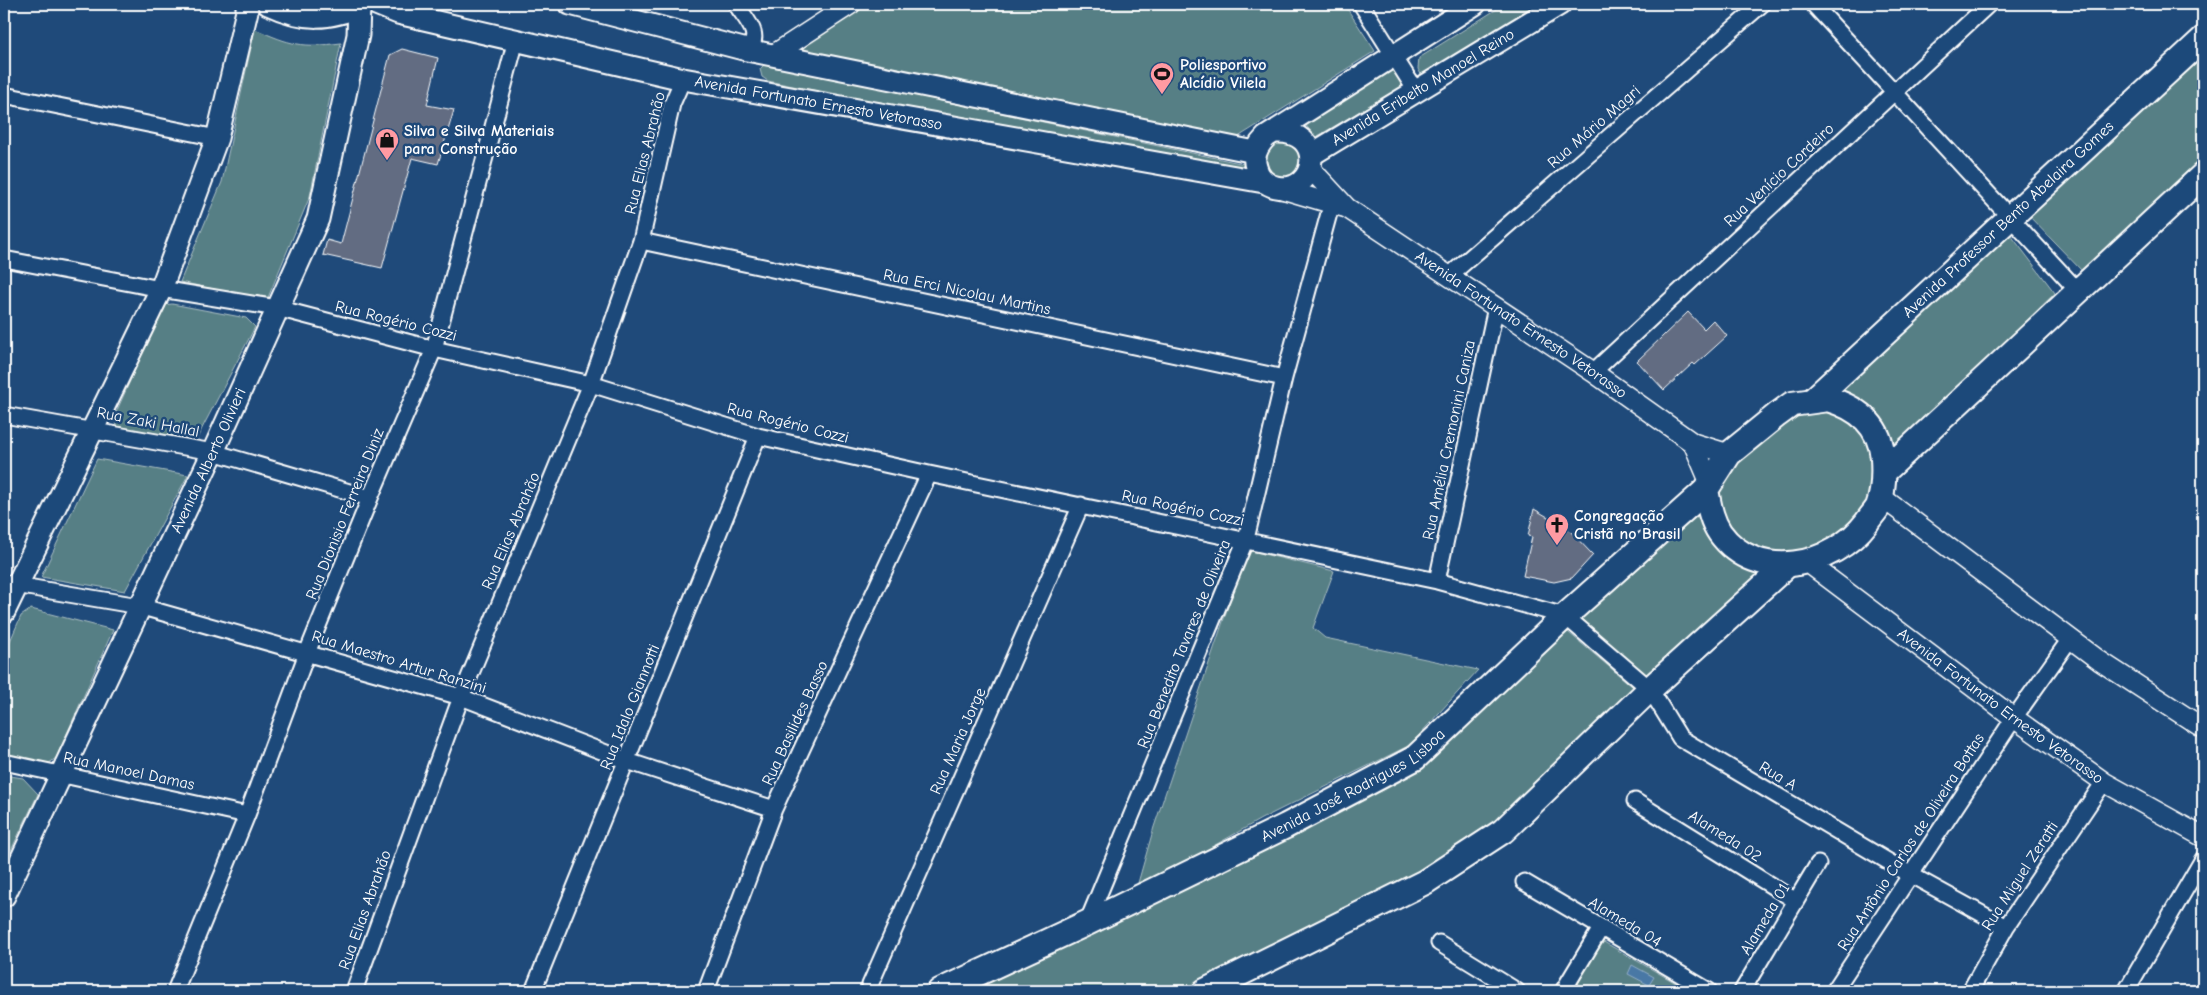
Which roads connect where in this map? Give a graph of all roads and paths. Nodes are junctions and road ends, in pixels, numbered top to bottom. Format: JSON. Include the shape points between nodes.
{"nodes":[{"id":1,"x":247,"y":4,"type":"edge"},
{"id":2,"x":268,"y":4,"type":"edge"},
{"id":3,"x":570,"y":4,"type":"edge"},
{"id":4,"x":736,"y":4,"type":"edge"},
{"id":5,"x":851,"y":4,"type":"edge"},
{"id":6,"x":1360,"y":4,"type":"edge"},
{"id":7,"x":1475,"y":4,"type":"edge"},
{"id":8,"x":1560,"y":4,"type":"edge"},
{"id":9,"x":1762,"y":4,"type":"edge"},
{"id":10,"x":1813,"y":4,"type":"edge"},
{"id":11,"x":1989,"y":4,"type":"edge"},
{"id":12,"x":367,"y":5,"type":"edge"},
{"id":13,"x":815,"y":28,"type":"junction"},
{"id":14,"x":2203,"y":39,"type":"edge"},
{"id":15,"x":516,"y":40,"type":"junction"},
{"id":16,"x":747,"y":50,"type":"junction"},
{"id":17,"x":773,"y":55,"type":"junction"},
{"id":18,"x":1393,"y":56,"type":"junction"},
{"id":19,"x":823,"y":66,"type":"junction"},
{"id":20,"x":683,"y":79,"type":"junction"},
{"id":21,"x":1416,"y":91,"type":"junction"},
{"id":22,"x":1894,"y":92,"type":"junction"},
{"id":23,"x":4,"y":95,"type":"edge"},
{"id":24,"x":1275,"y":132,"type":"junction"},
{"id":25,"x":217,"y":138,"type":"junction"},
{"id":26,"x":1255,"y":152,"type":"junction"},
{"id":27,"x":1311,"y":161,"type":"junction"},
{"id":28,"x":2203,"y":175,"type":"edge"},
{"id":29,"x":1273,"y":185,"type":"junction"},
{"id":30,"x":1337,"y":202,"type":"junction"},
{"id":31,"x":2010,"y":218,"type":"junction"},
{"id":32,"x":642,"y":241,"type":"junction"},
{"id":33,"x":4,"y":260,"type":"edge"},
{"id":34,"x":1449,"y":276,"type":"junction"},
{"id":35,"x":161,"y":289,"type":"junction"},
{"id":36,"x":2078,"y":291,"type":"junction"},
{"id":37,"x":1496,"y":307,"type":"junction"},
{"id":38,"x":277,"y":308,"type":"junction"},
{"id":39,"x":434,"y":349,"type":"junction"},
{"id":40,"x":1593,"y":372,"type":"junction"},
{"id":41,"x":1284,"y":378,"type":"junction"},
{"id":42,"x":591,"y":384,"type":"junction"},
{"id":43,"x":1813,"y":400,"type":"junction"},
{"id":44,"x":4,"y":415,"type":"edge"},
{"id":45,"x":93,"y":429,"type":"junction"},
{"id":46,"x":758,"y":436,"type":"junction"},
{"id":47,"x":1693,"y":443,"type":"junction"},
{"id":48,"x":213,"y":452,"type":"junction"},
{"id":49,"x":1729,"y":454,"type":"junction"},
{"id":50,"x":1884,"y":472,"type":"junction"},
{"id":51,"x":929,"y":474,"type":"junction"},
{"id":52,"x":1708,"y":486,"type":"junction"},
{"id":53,"x":1880,"y":496,"type":"junction"},
{"id":54,"x":370,"y":498,"type":"junction"},
{"id":55,"x":1082,"y":505,"type":"junction"},
{"id":56,"x":1246,"y":539,"type":"junction"},
{"id":57,"x":1796,"y":564,"type":"junction"},
{"id":58,"x":1437,"y":581,"type":"junction"},
{"id":59,"x":10,"y":583,"type":"edge"},
{"id":60,"x":139,"y":606,"type":"junction"},
{"id":61,"x":4,"y":612,"type":"edge"},
{"id":62,"x":1565,"y":616,"type":"junction"},
{"id":63,"x":2070,"y":639,"type":"junction"},
{"id":64,"x":308,"y":653,"type":"junction"},
{"id":65,"x":1650,"y":690,"type":"junction"},
{"id":66,"x":461,"y":697,"type":"junction"},
{"id":67,"x":2014,"y":718,"type":"junction"},
{"id":68,"x":2203,"y":728,"type":"edge"},
{"id":69,"x":627,"y":761,"type":"junction"},
{"id":70,"x":4,"y":762,"type":"edge"},
{"id":71,"x":62,"y":775,"type":"junction"},
{"id":72,"x":2104,"y":782,"type":"junction"},
{"id":73,"x":1635,"y":801,"type":"dead end"},
{"id":74,"x":774,"y":809,"type":"junction"},
{"id":75,"x":247,"y":815,"type":"junction"},
{"id":76,"x":2203,"y":837,"type":"edge"},
{"id":77,"x":2203,"y":859,"type":"edge"},
{"id":78,"x":1818,"y":864,"type":"dead end"},
{"id":79,"x":1910,"y":875,"type":"junction"},
{"id":80,"x":1524,"y":882,"type":"dead end"},
{"id":81,"x":4,"y":896,"type":"edge"},
{"id":82,"x":1796,"y":901,"type":"junction"},
{"id":83,"x":1087,"y":923,"type":"junction"},
{"id":84,"x":2006,"y":927,"type":"junction"},
{"id":85,"x":1601,"y":928,"type":"junction"},
{"id":86,"x":1439,"y":943,"type":"dead end"},
{"id":87,"x":175,"y":991,"type":"edge"},
{"id":88,"x":354,"y":991,"type":"edge"},
{"id":89,"x":533,"y":991,"type":"edge"},
{"id":90,"x":706,"y":991,"type":"edge"},
{"id":91,"x":873,"y":991,"type":"edge"},
{"id":92,"x":940,"y":991,"type":"edge"},
{"id":93,"x":1205,"y":991,"type":"edge"},
{"id":94,"x":1517,"y":991,"type":"edge"},
{"id":95,"x":1563,"y":991,"type":"edge"},
{"id":96,"x":1709,"y":991,"type":"edge"},
{"id":97,"x":1742,"y":991,"type":"edge"},
{"id":98,"x":1834,"y":991,"type":"edge"},
{"id":99,"x":1970,"y":991,"type":"edge"},
{"id":100,"x":2126,"y":991,"type":"edge"}],
"edges":[{"from":1,"to":25,"type":"main road","via":[[248,11]]},
{"from":2,"to":12,"type":"main road","via":[[288,13],[318,18]]},
{"from":3,"to":16,"type":"main road"},
{"from":4,"to":16,"type":"street","via":[[756,38]]},
{"from":5,"to":13,"type":"street"},
{"from":6,"to":18,"type":"street"},
{"from":7,"to":18,"type":"main road"},
{"from":8,"to":21,"type":"main road","name":"Avenida Eribelto Manoel Reino"},
{"from":9,"to":34,"type":"street","name":"Rua Mário Magri"},
{"from":10,"to":22,"type":"street"},
{"from":11,"to":22,"type":"street","name":"Rua Venício Cordeiro"},
{"from":12,"to":15,"type":"main road","name":"Avenida Fortunato Ernesto Vetorasso"},
{"from":12,"to":38,"type":"main road","name":"Avenida Alberto Olivieri","via":[[318,218]]},
{"from":13,"to":17,"type":"street"},
{"from":13,"to":19,"type":"street","via":[[810,50]]},
{"from":14,"to":31,"type":"main road","name":"Avenida Professor Bento Abelaira Gomes"},
{"from":15,"to":20,"type":"main road","name":"Avenida Fortunato Ernesto Vetorasso"},
{"from":15,"to":39,"type":"street","name":"Rua Dionisio Ferreira Diniz"},
{"from":16,"to":17,"type":"main road"},
{"from":17,"to":19,"type":"main road"},
{"from":18,"to":21,"type":"street"},
{"from":18,"to":24,"type":"main road"},
{"from":19,"to":26,"type":"main road"},
{"from":20,"to":29,"type":"main road","name":"Avenida Fortunato Ernesto Vetorasso"},
{"from":20,"to":32,"type":"street","name":"Rua Elias Abrahão","via":[[672,104]]},
{"from":21,"to":27,"type":"main road","name":"Avenida Eribelto Manoel Reino"},
{"from":22,"to":31,"type":"street"},
{"from":22,"to":40,"type":"street","name":"Rua Venício Cordeiro"},
{"from":23,"to":25,"type":"street"},
{"from":24,"to":26,"type":"main road","via":[[1266,137]]},
{"from":24,"to":27,"type":"main road","via":[[1298,136],[1306,144]]},
{"from":25,"to":35,"type":"main road"},
{"from":26,"to":29,"type":"main road","via":[[1257,173]]},
{"from":27,"to":29,"type":"main road","via":[[1304,179],[1294,186]]},
{"from":27,"to":30,"type":"street","name":"Avenida Fortunato Ernesto Vetorasso"},
{"from":28,"to":36,"type":"main road"},
{"from":29,"to":30,"type":"street","name":"Avenida Fortunato Ernesto Vetorasso"},
{"from":30,"to":34,"type":"street","name":"Avenida Fortunato Ernesto Vetorasso"},
{"from":30,"to":41,"type":"street","name":"Rua Benedito Tavares de Oliveira"},
{"from":31,"to":36,"type":"street"},
{"from":31,"to":43,"type":"main road","name":"Avenida Professor Bento Abelaira Gomes"},
{"from":32,"to":41,"type":"street","name":"Rua Erci Nicolau Martins"},
{"from":32,"to":42,"type":"street","name":"Rua Elias Abrahão"},
{"from":33,"to":35,"type":"street","name":"Rua Rogério Cozzi"},
{"from":34,"to":37,"type":"street","name":"Avenida Fortunato Ernesto Vetorasso"},
{"from":35,"to":38,"type":"street","name":"Rua Rogério Cozzi"},
{"from":35,"to":45,"type":"main road"},
{"from":36,"to":50,"type":"main road"},
{"from":37,"to":40,"type":"street","name":"Avenida Fortunato Ernesto Vetorasso"},
{"from":37,"to":58,"type":"street","name":"Rua Amélia Cremonini Caniza"},
{"from":38,"to":39,"type":"street","name":"Rua Rogério Cozzi"},
{"from":38,"to":48,"type":"main road","name":"Avenida Alberto Olivieri"},
{"from":39,"to":42,"type":"street","name":"Rua Rogério Cozzi"},
{"from":39,"to":54,"type":"street","name":"Rua Dionisio Ferreira Diniz"},
{"from":40,"to":47,"type":"street","name":"Avenida Fortunato Ernesto Vetorasso"},
{"from":41,"to":56,"type":"street","name":"Rua Benedito Tavares de Oliveira"},
{"from":42,"to":46,"type":"street","name":"Rua Rogério Cozzi"},
{"from":42,"to":66,"type":"street","name":"Rua Elias Abrahão"},
{"from":43,"to":49,"type":"main road","via":[[1792,404]]},
{"from":43,"to":50,"type":"main road","via":[[1828,399],[1861,413],[1876,431],[1882,446]]},
{"from":44,"to":45,"type":"street","name":"Rua Zaki Hallal"},
{"from":45,"to":48,"type":"street","name":"Rua Zaki Hallal"},
{"from":45,"to":59,"type":"main road"},
{"from":46,"to":51,"type":"street","name":"Rua Rogério Cozzi"},
{"from":46,"to":69,"type":"street","name":"Rua Idalo Giannotti"},
{"from":47,"to":49,"type":"street","name":"Avenida Fortunato Ernesto Vetorasso"},
{"from":47,"to":52,"type":"street"},
{"from":48,"to":54,"type":"street","name":"Rua Zaki Hallal"},
{"from":48,"to":60,"type":"main road","name":"Avenida Alberto Olivieri"},
{"from":49,"to":52,"type":"main road"},
{"from":50,"to":53,"type":"main road"},
{"from":51,"to":55,"type":"street","name":"Rua Rogério Cozzi"},
{"from":51,"to":74,"type":"street","name":"Rua Basilides Basso"},
{"from":52,"to":57,"type":"main road","via":[[1711,514],[1720,533],[1737,551],[1753,560]]},
{"from":52,"to":62,"type":"main road","name":"Avenida José Rodrigues Lisboa"},
{"from":53,"to":57,"type":"main road","via":[[1877,508],[1849,542],[1831,553]]},
{"from":53,"to":63,"type":"street"},
{"from":54,"to":64,"type":"street","name":"Rua Dionisio Ferreira Diniz"},
{"from":55,"to":56,"type":"street","name":"Rua Rogério Cozzi"},
{"from":55,"to":91,"type":"street","name":"Rua Maria Jorge","via":[[870,985]]},
{"from":56,"to":58,"type":"street","name":"Rua Rogério Cozzi"},
{"from":56,"to":83,"type":"street","name":"Rua Benedito Tavares de Oliveira"},
{"from":57,"to":65,"type":"main road"},
{"from":57,"to":67,"type":"street","name":"Avenida Fortunato Ernesto Vetorasso"},
{"from":58,"to":62,"type":"street","name":"Rua Rogério Cozzi"},
{"from":59,"to":60,"type":"street","name":"Rua Maestro Artur Ranzini"},
{"from":59,"to":61,"type":"main road"},
{"from":60,"to":64,"type":"street","name":"Rua Maestro Artur Ranzini"},
{"from":60,"to":71,"type":"main road","name":"Avenida Alberto Olivieri"},
{"from":62,"to":65,"type":"street","name":"Rua A"},
{"from":62,"to":83,"type":"main road","name":"Avenida José Rodrigues Lisboa","via":[[1415,758],[1286,826]]},
{"from":63,"to":67,"type":"street","name":"Rua Antônio Carlos de Oliveira Bottas"},
{"from":63,"to":68,"type":"street"},
{"from":64,"to":66,"type":"street","name":"Rua Maestro Artur Ranzini"},
{"from":64,"to":75,"type":"street","name":"Rua Dionisio Ferreira Diniz"},
{"from":65,"to":79,"type":"street","name":"Rua A","via":[[1680,738]]},
{"from":65,"to":93,"type":"main road","via":[[1503,831],[1425,882]]},
{"from":66,"to":69,"type":"street","name":"Rua Maestro Artur Ranzini"},
{"from":66,"to":88,"type":"street","name":"Rua Elias Abrahão"},
{"from":67,"to":72,"type":"street","name":"Avenida Fortunato Ernesto Vetorasso"},
{"from":67,"to":79,"type":"street","name":"Rua Antônio Carlos de Oliveira Bottas"},
{"from":69,"to":74,"type":"street","name":"Rua Maestro Artur Ranzini"},
{"from":69,"to":89,"type":"street","name":"Rua Idalo Giannotti"},
{"from":70,"to":71,"type":"street","name":"Rua Manoel Damas"},
{"from":71,"to":75,"type":"street","name":"Rua Manoel Damas"},
{"from":71,"to":81,"type":"main road","name":"Avenida Alberto Olivieri"},
{"from":72,"to":76,"type":"street","name":"Avenida Fortunato Ernesto Vetorasso"},
{"from":72,"to":84,"type":"street","name":"Rua Miguel Zeratti"},
{"from":73,"to":82,"type":"street","name":"Alameda 02"},
{"from":74,"to":90,"type":"street","name":"Rua Basilides Basso"},
{"from":75,"to":87,"type":"street","name":"Rua Dionisio Ferreira Diniz"},
{"from":77,"to":100,"type":"street"},
{"from":78,"to":82,"type":"street","name":"Alameda 01"},
{"from":79,"to":84,"type":"street","name":"Rua A"},
{"from":79,"to":98,"type":"street","name":"Rua Antônio Carlos de Oliveira Bottas"},
{"from":80,"to":85,"type":"street","name":"Alameda 04"},
{"from":82,"to":97,"type":"street","name":"Alameda 01"},
{"from":83,"to":92,"type":"main road","name":"Avenida José Rodrigues Lisboa"},
{"from":84,"to":99,"type":"street","name":"Rua Miguel Zeratti"},
{"from":85,"to":95,"type":"street"},
{"from":85,"to":96,"type":"street","name":"Alameda 04"},
{"from":86,"to":94,"type":"street"}]}
